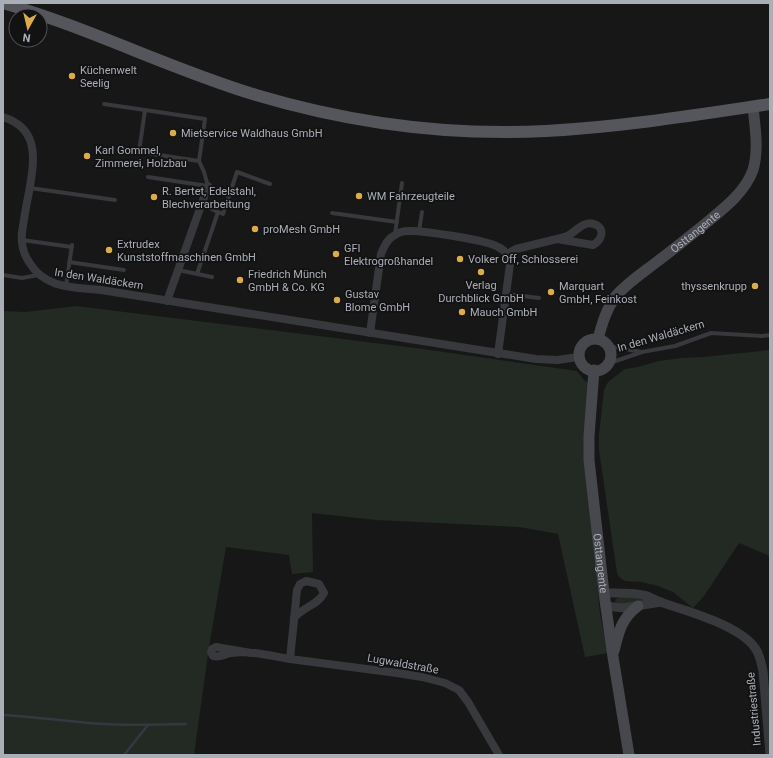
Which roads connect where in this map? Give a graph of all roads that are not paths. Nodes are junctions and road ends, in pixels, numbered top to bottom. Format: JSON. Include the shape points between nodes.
{"nodes":[{"id":1,"x":3,"y":3,"type":"edge"},
{"id":2,"x":104,"y":104,"type":"dead end"},
{"id":3,"x":770,"y":104,"type":"edge"},
{"id":4,"x":753,"y":107,"type":"junction"},
{"id":5,"x":145,"y":110,"type":"junction"},
{"id":6,"x":3,"y":118,"type":"edge"},
{"id":7,"x":199,"y":161,"type":"junction"},
{"id":8,"x":148,"y":177,"type":"dead end"},
{"id":9,"x":402,"y":183,"type":"dead end"},
{"id":10,"x":270,"y":184,"type":"dead end"},
{"id":11,"x":208,"y":186,"type":"junction"},
{"id":12,"x":30,"y":188,"type":"junction"},
{"id":13,"x":115,"y":200,"type":"dead end"},
{"id":14,"x":201,"y":204,"type":"junction"},
{"id":15,"x":218,"y":212,"type":"junction"},
{"id":16,"x":422,"y":212,"type":"dead end"},
{"id":17,"x":332,"y":213,"type":"dead end"},
{"id":18,"x":397,"y":222,"type":"junction"},
{"id":19,"x":419,"y":232,"type":"junction"},
{"id":20,"x":395,"y":235,"type":"junction"},
{"id":21,"x":557,"y":239,"type":"junction"},
{"id":22,"x":21,"y":240,"type":"junction"},
{"id":23,"x":507,"y":254,"type":"junction"},
{"id":24,"x":70,"y":262,"type":"junction"},
{"id":25,"x":124,"y":270,"type":"dead end"},
{"id":26,"x":178,"y":270,"type":"junction"},
{"id":27,"x":197,"y":274,"type":"junction"},
{"id":28,"x":3,"y":275,"type":"edge"},
{"id":29,"x":38,"y":275,"type":"junction"},
{"id":30,"x":212,"y":277,"type":"dead end"},
{"id":31,"x":66,"y":286,"type":"junction"},
{"id":32,"x":507,"y":294,"type":"junction"},
{"id":33,"x":539,"y":298,"type":"dead end"},
{"id":34,"x":168,"y":301,"type":"junction"},
{"id":35,"x":370,"y":333,"type":"junction"},
{"id":36,"x":770,"y":335,"type":"edge"},
{"id":37,"x":598,"y":339,"type":"junction"},
{"id":38,"x":608,"y":346,"type":"junction"},
{"id":39,"x":642,"y":352,"type":"junction"},
{"id":40,"x":498,"y":354,"type":"junction"},
{"id":41,"x":579,"y":357,"type":"junction"},
{"id":42,"x":607,"y":364,"type":"junction"},
{"id":43,"x":594,"y":370,"type":"junction"},
{"id":44,"x":604,"y":593,"type":"junction"},
{"id":45,"x":661,"y":602,"type":"junction"},
{"id":46,"x":606,"y":606,"type":"junction"},
{"id":47,"x":638,"y":606,"type":"junction"},
{"id":48,"x":294,"y":618,"type":"junction"},
{"id":49,"x":251,"y":653,"type":"dead end"},
{"id":50,"x":613,"y":657,"type":"junction"},
{"id":51,"x":290,"y":659,"type":"junction"},
{"id":52,"x":766,"y":670,"type":"edge"},
{"id":53,"x":770,"y":754,"type":"edge"},
{"id":54,"x":499,"y":755,"type":"edge"},
{"id":55,"x":629,"y":755,"type":"edge"}],
"edges":[{"from":1,"to":4,"type":"main road","via":[[60,21],[193,73],[255,94],[332,114],[394,124],[466,131],[545,131],[635,123]]},
{"from":2,"to":5,"type":"lane"},
{"from":3,"to":4,"type":"main road"},
{"from":4,"to":37,"type":"main road","name":"Osttangente","via":[[755,159],[752,171],[741,190],[724,207],[620,292],[608,309]]},
{"from":5,"to":7,"type":"lane","via":[[139,152]]},
{"from":5,"to":7,"type":"lane","via":[[205,119]]},
{"from":6,"to":12,"type":"street","name":"In den Waldäckern","via":[[15,122],[30,139],[34,160]]},
{"from":7,"to":11,"type":"lane"},
{"from":8,"to":11,"type":"lane"},
{"from":9,"to":18,"type":"lane"},
{"from":10,"to":15,"type":"lane","via":[[237,172],[223,214]]},
{"from":11,"to":14,"type":"street"},
{"from":12,"to":13,"type":"lane"},
{"from":12,"to":22,"type":"street","name":"In den Waldäckern"},
{"from":14,"to":15,"type":"lane"},
{"from":14,"to":26,"type":"street"},
{"from":15,"to":27,"type":"lane"},
{"from":16,"to":19,"type":"lane"},
{"from":17,"to":18,"type":"lane"},
{"from":18,"to":20,"type":"lane"},
{"from":19,"to":20,"type":"street","via":[[406,231]]},
{"from":19,"to":23,"type":"street","via":[[491,243]]},
{"from":20,"to":35,"type":"street","via":[[380,254]]},
{"from":21,"to":21,"type":"street","via":[[593,245],[601,237],[601,231],[593,223],[587,223]]},
{"from":21,"to":23,"type":"street","via":[[516,249]]},
{"from":22,"to":24,"type":"lane","via":[[72,245]]},
{"from":22,"to":29,"type":"street","name":"In den Waldäckern","via":[[27,260]]},
{"from":23,"to":32,"type":"street","via":[[510,264]]},
{"from":24,"to":25,"type":"lane"},
{"from":24,"to":31,"type":"lane"},
{"from":26,"to":27,"type":"lane"},
{"from":26,"to":34,"type":"street"},
{"from":27,"to":30,"type":"lane"},
{"from":28,"to":29,"type":"lane","via":[[22,278]]},
{"from":29,"to":31,"type":"street","name":"In den Waldäckern","via":[[50,282]]},
{"from":31,"to":34,"type":"street","name":"In den Waldäckern"},
{"from":32,"to":33,"type":"lane"},
{"from":32,"to":40,"type":"street"},
{"from":34,"to":35,"type":"street","name":"In den Waldäckern"},
{"from":35,"to":40,"type":"street","name":"In den Waldäckern"},
{"from":36,"to":39,"type":"lane","name":"In den Waldäckern","via":[[711,333],[675,346]]},
{"from":37,"to":38,"type":"main road"},
{"from":37,"to":41,"type":"main road","via":[[584,343]]},
{"from":38,"to":39,"type":"lane"},
{"from":38,"to":42,"type":"main road","via":[[610,354]]},
{"from":39,"to":42,"type":"lane","name":"In den Waldäckern"},
{"from":40,"to":41,"type":"street","name":"In den Waldäckern","via":[[547,360]]},
{"from":41,"to":43,"type":"main road","via":[[586,368]]},
{"from":42,"to":43,"type":"main road","via":[[599,370]]},
{"from":43,"to":44,"type":"main road","name":"Osttangente","via":[[589,460]]},
{"from":44,"to":45,"type":"street","name":"Industriestraße","via":[[644,595]]},
{"from":44,"to":46,"type":"main road","name":"Osttangente"},
{"from":45,"to":47,"type":"street","name":"Industriestraße"},
{"from":45,"to":52,"type":"street","name":"Industriestraße","via":[[717,623],[745,638],[755,648]]},
{"from":46,"to":47,"type":"street","name":"Industriestraße"},
{"from":46,"to":50,"type":"main road","name":"Osttangente"},
{"from":47,"to":50,"type":"main road","via":[[623,621]]},
{"from":48,"to":48,"type":"street","via":[[300,584],[306,581],[319,584],[324,593],[320,599],[304,608]]},
{"from":48,"to":51,"type":"street"},
{"from":49,"to":51,"type":"street","name":"Lugwaldstraße"},
{"from":50,"to":55,"type":"main road","name":"Osttangente"},
{"from":51,"to":54,"type":"street","name":"Lugwaldstraße","via":[[397,673],[446,683],[459,690],[468,702]]},
{"from":52,"to":53,"type":"street","name":"Industriestraße"}]}
